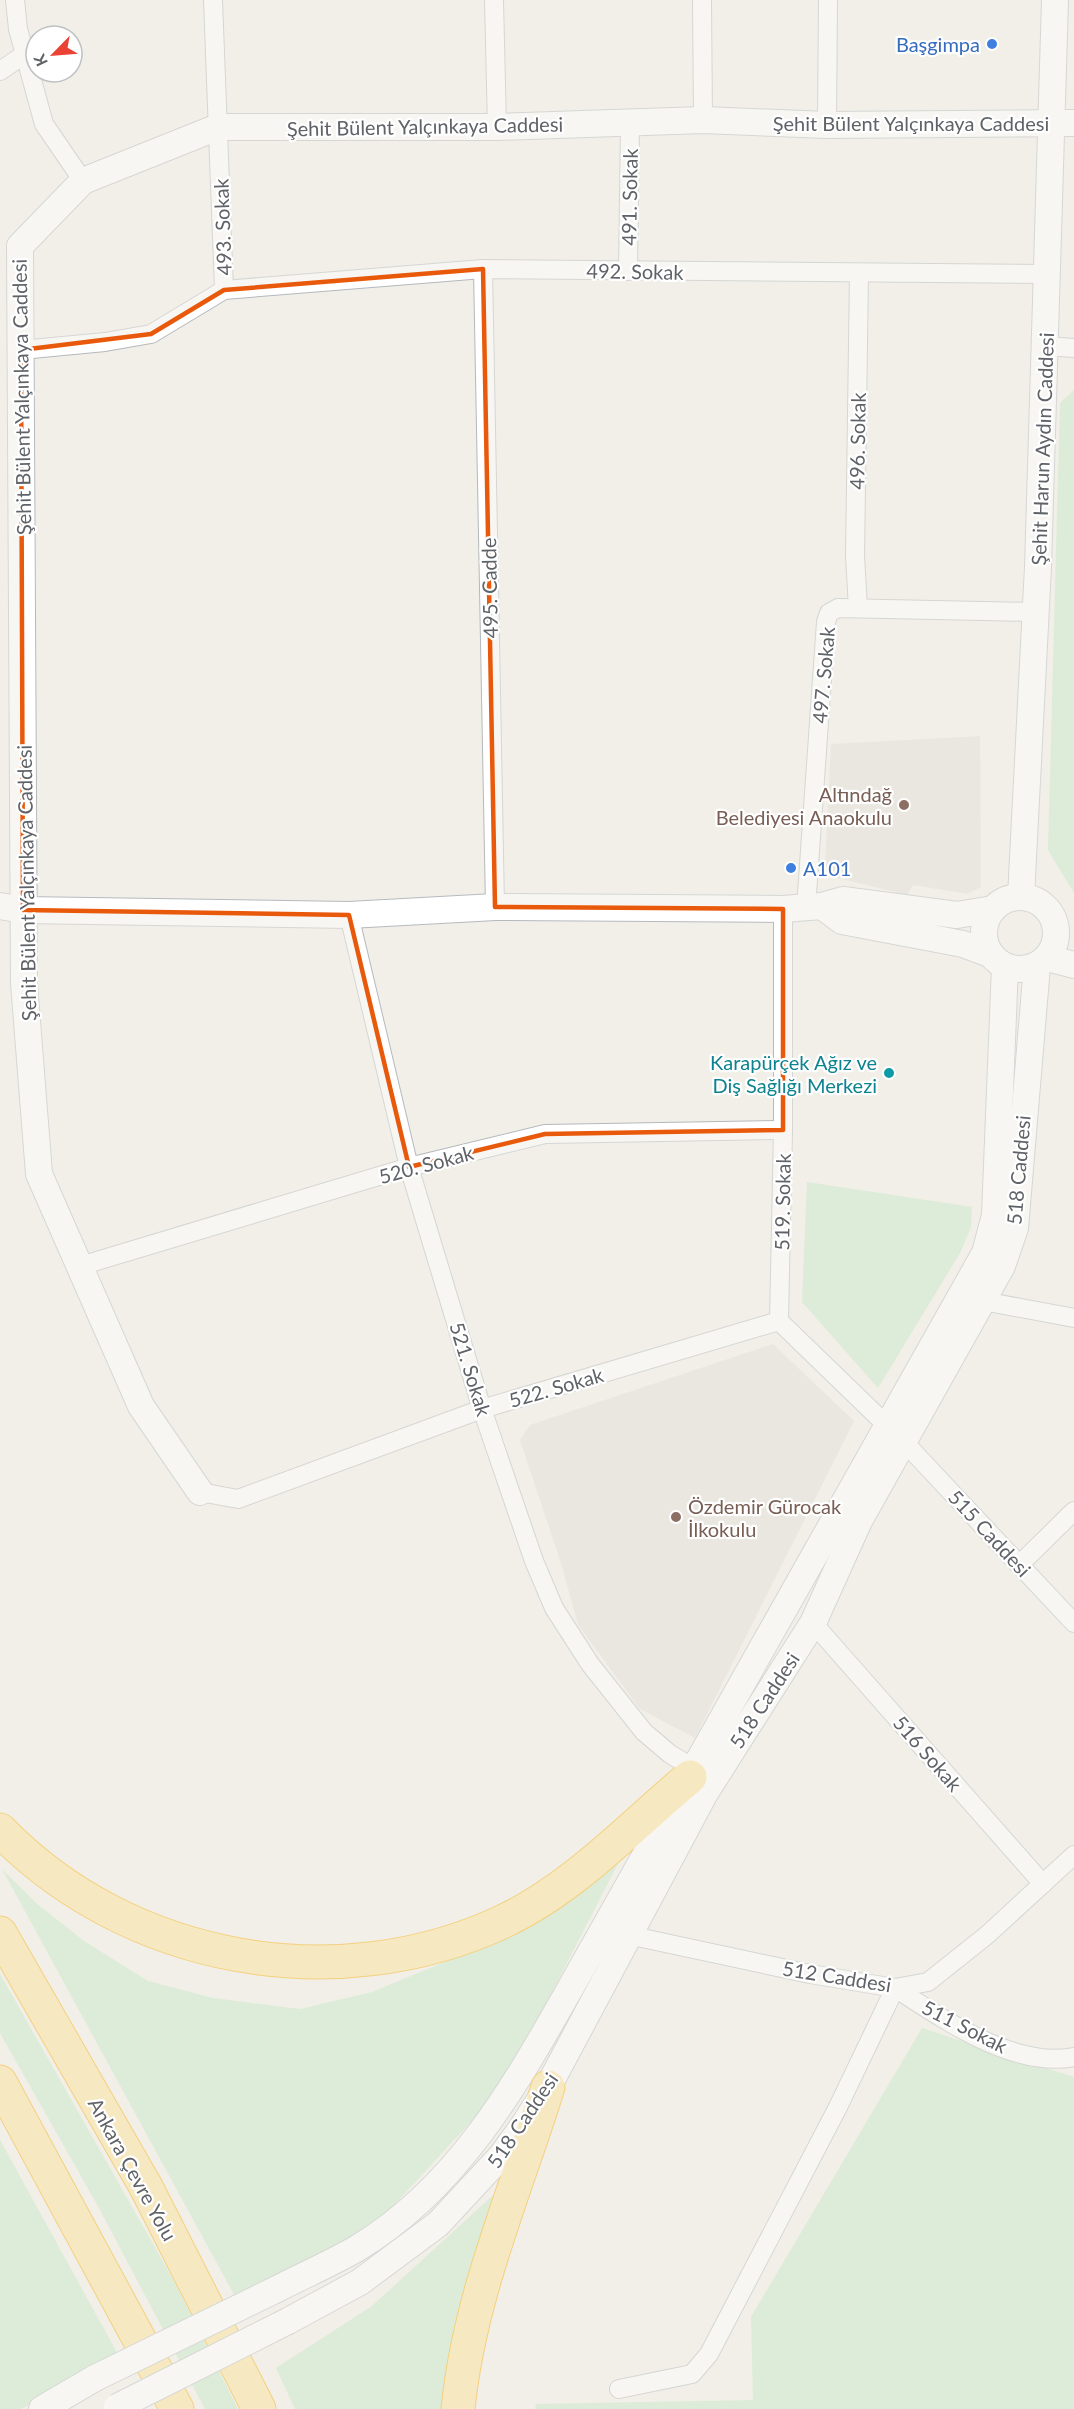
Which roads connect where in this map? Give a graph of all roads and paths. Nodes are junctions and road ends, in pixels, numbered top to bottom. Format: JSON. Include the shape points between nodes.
{"nodes":[{"id":1,"x":15,"y":0,"type":"edge"},
{"id":2,"x":213,"y":0,"type":"edge"},
{"id":3,"x":494,"y":0,"type":"edge"},
{"id":4,"x":702,"y":0,"type":"edge"},
{"id":5,"x":828,"y":0,"type":"edge"},
{"id":6,"x":1055,"y":0,"type":"edge"},
{"id":7,"x":24,"y":50,"type":"edge"},
{"id":8,"x":24,"y":55,"type":"edge"},
{"id":9,"x":0,"y":70,"type":"edge"},
{"id":10,"x":33,"y":84,"type":"edge"},
{"id":11,"x":703,"y":120,"type":"junction"},
{"id":12,"x":630,"y":123,"type":"junction"},
{"id":13,"x":1063,"y":123,"type":"edge"},
{"id":14,"x":827,"y":125,"type":"junction"},
{"id":15,"x":218,"y":127,"type":"junction"},
{"id":16,"x":497,"y":127,"type":"junction"},
{"id":17,"x":83,"y":181,"type":"junction"},
{"id":18,"x":483,"y":269,"type":"junction"},
{"id":19,"x":628,"y":271,"type":"junction"},
{"id":20,"x":859,"y":273,"type":"junction"},
{"id":21,"x":1047,"y":274,"type":"junction"},
{"id":22,"x":224,"y":290,"type":"junction"},
{"id":23,"x":1045,"y":346,"type":"junction"},
{"id":24,"x":1074,"y":348,"type":"edge"},
{"id":25,"x":21,"y":350,"type":"junction"},
{"id":26,"x":858,"y":608,"type":"junction"},
{"id":27,"x":1036,"y":612,"type":"junction"},
{"id":28,"x":1021,"y":897,"type":"junction"},
{"id":29,"x":495,"y":907,"type":"junction"},
{"id":30,"x":12,"y":908,"type":"edge"},
{"id":31,"x":804,"y":908,"type":"junction"},
{"id":32,"x":993,"y":909,"type":"junction"},
{"id":33,"x":349,"y":915,"type":"junction"},
{"id":34,"x":1064,"y":921,"type":"edge"},
{"id":35,"x":998,"y":960,"type":"junction"},
{"id":36,"x":1042,"y":962,"type":"junction"},
{"id":37,"x":1074,"y":965,"type":"edge"},
{"id":38,"x":783,"y":1131,"type":"junction"},
{"id":39,"x":409,"y":1167,"type":"junction"},
{"id":40,"x":80,"y":1266,"type":"junction"},
{"id":41,"x":983,"y":1301,"type":"junction"},
{"id":42,"x":1074,"y":1318,"type":"edge"},
{"id":43,"x":779,"y":1321,"type":"junction"},
{"id":44,"x":482,"y":1409,"type":"junction"},
{"id":45,"x":896,"y":1434,"type":"junction"},
{"id":46,"x":200,"y":1492,"type":"joint"},
{"id":47,"x":1074,"y":1511,"type":"edge"},
{"id":48,"x":1020,"y":1565,"type":"junction"},
{"id":49,"x":813,"y":1623,"type":"junction"},
{"id":50,"x":1074,"y":1623,"type":"edge"},
{"id":51,"x":693,"y":1773,"type":"junction"},
{"id":52,"x":0,"y":1830,"type":"edge"},
{"id":53,"x":1074,"y":1855,"type":"edge"},
{"id":54,"x":1043,"y":1884,"type":"junction"},
{"id":55,"x":0,"y":1933,"type":"edge"},
{"id":56,"x":628,"y":1935,"type":"junction"},
{"id":57,"x":895,"y":1988,"type":"junction"},
{"id":58,"x":1074,"y":2057,"type":"edge"},
{"id":59,"x":0,"y":2082,"type":"edge"},
{"id":60,"x":548,"y":2087,"type":"junction"},
{"id":61,"x":619,"y":2389,"type":"dead end"},
{"id":62,"x":115,"y":2408,"type":"edge"},
{"id":63,"x":42,"y":2409,"type":"edge"},
{"id":64,"x":177,"y":2409,"type":"edge"},
{"id":65,"x":259,"y":2409,"type":"edge"},
{"id":66,"x":458,"y":2409,"type":"edge"}],
"edges":[{"from":1,"to":7,"type":"street"},
{"from":2,"to":15,"type":"street","name":"493. Sokak"},
{"from":3,"to":16,"type":"street"},
{"from":4,"to":11,"type":"street"},
{"from":5,"to":14,"type":"street"},
{"from":6,"to":13,"type":"street","name":"Şehit Harun Aydın Caddesi"},
{"from":8,"to":9,"type":"street"},
{"from":10,"to":17,"type":"street","via":[[44,124]]},
{"from":11,"to":12,"type":"street","name":"Şehit Bülent Yalçınkaya Caddesi"},
{"from":11,"to":14,"type":"street","name":"Şehit Bülent Yalçınkaya Caddesi"},
{"from":12,"to":16,"type":"street","name":"Şehit Bülent Yalçınkaya Caddesi"},
{"from":12,"to":19,"type":"street","name":"491. Sokak"},
{"from":13,"to":14,"type":"street","name":"Şehit Bülent Yalçınkaya Caddesi"},
{"from":13,"to":21,"type":"street","name":"Şehit Harun Aydın Caddesi"},
{"from":15,"to":16,"type":"street","name":"Şehit Bülent Yalçınkaya Caddesi"},
{"from":15,"to":17,"type":"street","name":"Şehit Bülent Yalçınkaya Caddesi"},
{"from":15,"to":22,"type":"street","name":"493. Sokak"},
{"from":17,"to":25,"type":"street","name":"Şehit Bülent Yalçınkaya Caddesi","via":[[20,246]]},
{"from":18,"to":19,"type":"street","name":"492. Sokak"},
{"from":18,"to":22,"type":"street","name":"492. Sokak"},
{"from":18,"to":29,"type":"street","name":"495. Cadde"},
{"from":19,"to":20,"type":"street","name":"492. Sokak"},
{"from":20,"to":21,"type":"street","name":"492. Sokak"},
{"from":20,"to":26,"type":"street","name":"496. Sokak","via":[[855,556]]},
{"from":21,"to":23,"type":"street","name":"Şehit Harun Aydın Caddesi"},
{"from":22,"to":25,"type":"street","name":"493. Sokak","via":[[151,334]]},
{"from":23,"to":24,"type":"street"},
{"from":23,"to":27,"type":"street","name":"Şehit Harun Aydın Caddesi"},
{"from":25,"to":30,"type":"street","name":"Şehit Bülent Yalçınkaya Caddesi"},
{"from":26,"to":27,"type":"street","name":"497. Sokak"},
{"from":26,"to":31,"type":"street","name":"497. Sokak","via":[[838,608],[829,613],[826,622]]},
{"from":27,"to":28,"type":"street","name":"Şehit Harun Aydın Caddesi"},
{"from":28,"to":32,"type":"street","via":[[1002,901]]},
{"from":28,"to":34,"type":"street","via":[[1038,901]]},
{"from":29,"to":31,"type":"street"},
{"from":29,"to":33,"type":"street"},
{"from":30,"to":33,"type":"street"},
{"from":30,"to":40,"type":"street","name":"Şehit Bülent Yalçınkaya Caddesi","via":[[24,983],[39,1174]]},
{"from":31,"to":32,"type":"street","via":[[843,900],[957,915]]},
{"from":31,"to":35,"type":"street","via":[[842,921],[963,944]]},
{"from":31,"to":38,"type":"street","name":"519. Sokak"},
{"from":32,"to":35,"type":"street","via":[[984,931]]},
{"from":33,"to":39,"type":"street","name":"521. Sokak"},
{"from":34,"to":36,"type":"street"},
{"from":35,"to":36,"type":"street","via":[[1021,970]]},
{"from":35,"to":45,"type":"street","name":"518 Caddesi","via":[[995,1215],[991,1236]]},
{"from":36,"to":37,"type":"street"},
{"from":36,"to":41,"type":"street","name":"518 Caddesi","via":[[1015,1228],[1002,1266]]},
{"from":38,"to":39,"type":"street","name":"520. Sokak","via":[[545,1134]]},
{"from":38,"to":43,"type":"street","name":"519. Sokak"},
{"from":39,"to":40,"type":"street","name":"520. Sokak"},
{"from":39,"to":44,"type":"street","name":"521. Sokak"},
{"from":40,"to":46,"type":"street","name":"Şehit Bülent Yalçınkaya Caddesi","via":[[141,1406]]},
{"from":41,"to":42,"type":"street"},
{"from":41,"to":45,"type":"street","name":"518 Caddesi"},
{"from":43,"to":44,"type":"street","name":"522. Sokak"},
{"from":43,"to":45,"type":"street"},
{"from":44,"to":46,"type":"street","name":"522. Sokak","via":[[238,1499]]},
{"from":44,"to":51,"type":"street","name":"521. Sokak","via":[[554,1608],[644,1732]]},
{"from":45,"to":48,"type":"street","name":"515 Caddesi"},
{"from":45,"to":49,"type":"street","name":"518 Caddesi"},
{"from":45,"to":51,"type":"street","name":"518 Caddesi"},
{"from":47,"to":48,"type":"street"},
{"from":48,"to":50,"type":"street","name":"515 Caddesi"},
{"from":49,"to":54,"type":"street","name":"516 Sokak"},
{"from":49,"to":56,"type":"street","name":"518 Caddesi","via":[[705,1793]]},
{"from":51,"to":52,"type":"highway","via":[[567,1881],[505,1920],[454,1941],[371,1960],[275,1961],[190,1945],[92,1902],[28,1857]]},
{"from":51,"to":63,"type":"street","name":"518 Caddesi","bridge":true,"via":[[524,2069],[450,2171],[358,2248],[95,2378]]},
{"from":53,"to":54,"type":"street","name":"512 Caddesi"},
{"from":54,"to":57,"type":"street","name":"512 Caddesi","via":[[928,1982]]},
{"from":55,"to":65,"type":"highway","name":"Ankara Çevre Yolu","via":[[146,2187]]},
{"from":56,"to":57,"type":"street","name":"512 Caddesi"},
{"from":56,"to":60,"type":"street","name":"518 Caddesi"},
{"from":57,"to":58,"type":"street","name":"511 Sokak","via":[[999,2047],[1054,2061]]},
{"from":57,"to":61,"type":"street","via":[[838,2107],[709,2354],[692,2374]]},
{"from":59,"to":64,"type":"highway"},
{"from":60,"to":62,"type":"street","name":"518 Caddesi","bridge":true,"via":[[502,2155],[438,2224],[360,2282]]},
{"from":60,"to":66,"type":"highway","via":[[499,2228],[476,2309]]}]}
